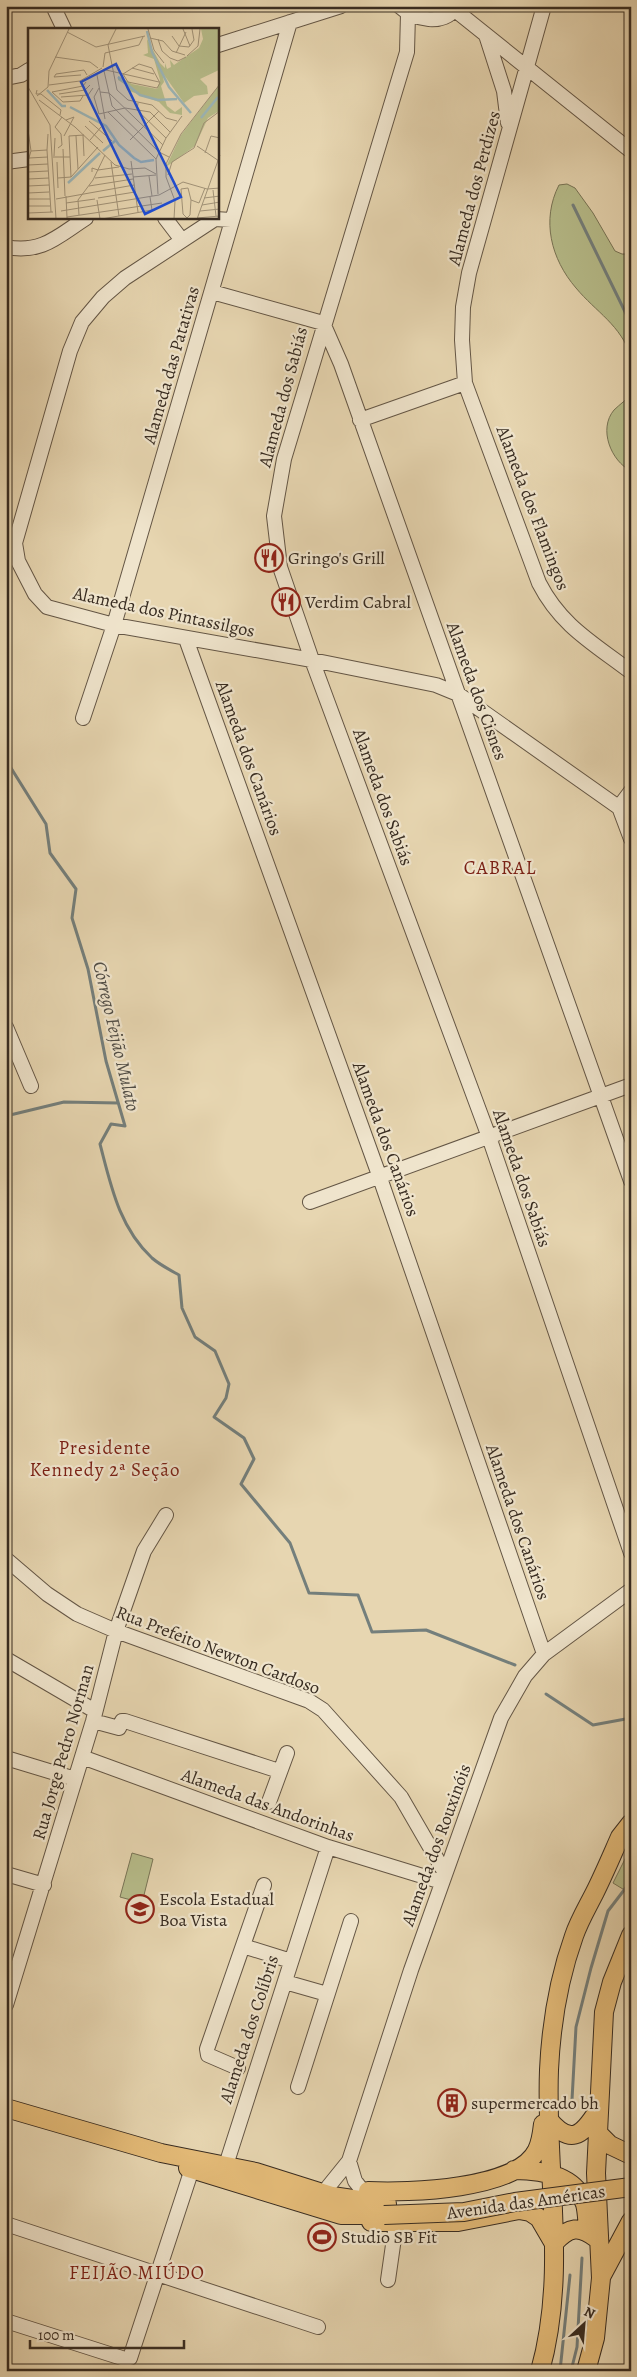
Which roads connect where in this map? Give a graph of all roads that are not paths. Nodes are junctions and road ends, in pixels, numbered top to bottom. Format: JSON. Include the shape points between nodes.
{"nodes":[{"id":1,"x":53,"y":6,"type":"edge"},
{"id":2,"x":341,"y":6,"type":"edge"},
{"id":3,"x":544,"y":6,"type":"edge"},
{"id":4,"x":456,"y":8,"type":"edge"},
{"id":5,"x":403,"y":10,"type":"edge"},
{"id":6,"x":424,"y":19,"type":"junction"},
{"id":7,"x":290,"y":22,"type":"junction"},
{"id":8,"x":64,"y":28,"type":"edge"},
{"id":9,"x":486,"y":34,"type":"junction"},
{"id":10,"x":409,"y":43,"type":"junction"},
{"id":11,"x":219,"y":45,"type":"edge"},
{"id":12,"x":527,"y":67,"type":"junction"},
{"id":13,"x":28,"y":71,"type":"edge"},
{"id":14,"x":6,"y":78,"type":"edge"},
{"id":15,"x":508,"y":131,"type":"junction"},
{"id":16,"x":631,"y":152,"type":"edge"},
{"id":17,"x":28,"y":159,"type":"edge"},
{"id":18,"x":6,"y":162,"type":"edge"},
{"id":19,"x":84,"y":219,"type":"edge"},
{"id":20,"x":166,"y":219,"type":"edge"},
{"id":21,"x":232,"y":220,"type":"junction"},
{"id":22,"x":181,"y":239,"type":"junction"},
{"id":23,"x":6,"y":247,"type":"edge"},
{"id":24,"x":212,"y":292,"type":"junction"},
{"id":25,"x":323,"y":323,"type":"junction"},
{"id":26,"x":465,"y":383,"type":"junction"},
{"id":27,"x":360,"y":420,"type":"junction"},
{"id":28,"x":114,"y":625,"type":"junction"},
{"id":29,"x":186,"y":639,"type":"junction"},
{"id":30,"x":312,"y":660,"type":"junction"},
{"id":31,"x":631,"y":672,"type":"edge"},
{"id":32,"x":458,"y":694,"type":"junction"},
{"id":33,"x":83,"y":718,"type":"dead end"},
{"id":34,"x":631,"y":791,"type":"edge"},
{"id":35,"x":619,"y":807,"type":"junction"},
{"id":36,"x":631,"y":816,"type":"edge"},
{"id":37,"x":631,"y":839,"type":"edge"},
{"id":38,"x":6,"y":1027,"type":"edge"},
{"id":39,"x":31,"y":1086,"type":"dead end"},
{"id":40,"x":631,"y":1086,"type":"edge"},
{"id":41,"x":600,"y":1095,"type":"junction"},
{"id":42,"x":489,"y":1138,"type":"junction"},
{"id":43,"x":379,"y":1175,"type":"junction"},
{"id":44,"x":631,"y":1181,"type":"edge"},
{"id":45,"x":310,"y":1202,"type":"dead end"},
{"id":46,"x":166,"y":1515,"type":"dead end"},
{"id":47,"x":631,"y":1554,"type":"edge"},
{"id":48,"x":6,"y":1559,"type":"edge"},
{"id":49,"x":631,"y":1590,"type":"edge"},
{"id":50,"x":116,"y":1631,"type":"junction"},
{"id":51,"x":544,"y":1654,"type":"junction"},
{"id":52,"x":6,"y":1659,"type":"edge"},
{"id":53,"x":94,"y":1716,"type":"junction"},
{"id":54,"x":287,"y":1753,"type":"dead end"},
{"id":55,"x":82,"y":1757,"type":"junction"},
{"id":56,"x":6,"y":1758,"type":"edge"},
{"id":57,"x":279,"y":1770,"type":"junction"},
{"id":58,"x":76,"y":1779,"type":"junction"},
{"id":59,"x":269,"y":1802,"type":"dead end"},
{"id":60,"x":631,"y":1823,"type":"edge"},
{"id":61,"x":328,"y":1847,"type":"junction"},
{"id":62,"x":6,"y":1874,"type":"edge"},
{"id":63,"x":444,"y":1878,"type":"junction"},
{"id":64,"x":44,"y":1885,"type":"junction"},
{"id":65,"x":264,"y":1885,"type":"dead end"},
{"id":66,"x":350,"y":1921,"type":"dead end"},
{"id":67,"x":631,"y":1936,"type":"edge"},
{"id":68,"x":243,"y":1946,"type":"junction"},
{"id":69,"x":291,"y":1961,"type":"junction"},
{"id":70,"x":285,"y":1982,"type":"junction"},
{"id":71,"x":8,"y":1990,"type":"edge"},
{"id":72,"x":327,"y":1994,"type":"junction"},
{"id":73,"x":6,"y":2005,"type":"edge"},
{"id":74,"x":549,"y":2067,"type":"junction"},
{"id":75,"x":238,"y":2068,"type":"dead end"},
{"id":76,"x":298,"y":2087,"type":"dead end"},
{"id":77,"x":6,"y":2108,"type":"edge"},
{"id":78,"x":597,"y":2112,"type":"junction"},
{"id":79,"x":548,"y":2119,"type":"junction"},
{"id":80,"x":597,"y":2132,"type":"junction"},
{"id":81,"x":161,"y":2154,"type":"junction"},
{"id":82,"x":631,"y":2155,"type":"edge"},
{"id":83,"x":349,"y":2161,"type":"junction"},
{"id":84,"x":226,"y":2165,"type":"junction"},
{"id":85,"x":192,"y":2170,"type":"junction"},
{"id":86,"x":514,"y":2170,"type":"junction"},
{"id":87,"x":553,"y":2175,"type":"junction"},
{"id":88,"x":631,"y":2175,"type":"edge"},
{"id":89,"x":303,"y":2187,"type":"junction"},
{"id":90,"x":328,"y":2187,"type":"junction"},
{"id":91,"x":631,"y":2187,"type":"edge"},
{"id":92,"x":362,"y":2190,"type":"junction"},
{"id":93,"x":389,"y":2214,"type":"junction"},
{"id":94,"x":631,"y":2221,"type":"edge"},
{"id":95,"x":6,"y":2224,"type":"edge"},
{"id":96,"x":594,"y":2236,"type":"junction"},
{"id":97,"x":555,"y":2244,"type":"junction"},
{"id":98,"x":157,"y":2273,"type":"junction"},
{"id":99,"x":601,"y":2278,"type":"junction"},
{"id":100,"x":388,"y":2280,"type":"dead end"},
{"id":101,"x":6,"y":2321,"type":"edge"},
{"id":102,"x":318,"y":2328,"type":"dead end"},
{"id":103,"x":540,"y":2371,"type":"edge"},
{"id":104,"x":586,"y":2371,"type":"edge"}],
"edges":[{"from":1,"to":8,"type":"street"},
{"from":2,"to":7,"type":"street"},
{"from":3,"to":12,"type":"street","name":"Alameda dos Perdizes"},
{"from":4,"to":6,"type":"street","via":[[441,17]]},
{"from":4,"to":9,"type":"street"},
{"from":5,"to":6,"type":"street"},
{"from":5,"to":10,"type":"street","name":"Alameda dos Sabiás"},
{"from":6,"to":10,"type":"street","name":"Alameda dos Sabiás"},
{"from":7,"to":11,"type":"street"},
{"from":7,"to":21,"type":"street","name":"Alameda das Patativas"},
{"from":9,"to":12,"type":"street"},
{"from":9,"to":15,"type":"street","via":[[504,91]]},
{"from":10,"to":25,"type":"street","name":"Alameda dos Sabiás"},
{"from":12,"to":15,"type":"street","name":"Alameda dos Perdizes"},
{"from":12,"to":16,"type":"street"},
{"from":13,"to":14,"type":"street"},
{"from":15,"to":26,"type":"street","name":"Alameda dos Perdizes","via":[[469,273],[463,307]]},
{"from":17,"to":18,"type":"street"},
{"from":19,"to":23,"type":"street","via":[[42,246]]},
{"from":20,"to":22,"type":"street"},
{"from":21,"to":22,"type":"street","name":"Alameda dos Pintassilgos","via":[[215,219]]},
{"from":21,"to":24,"type":"street","name":"Alameda das Patativas"},
{"from":22,"to":28,"type":"street","name":"Alameda dos Pintassilgos","via":[[125,278],[82,322],[70,351],[16,543],[18,562],[35,594],[47,606]]},
{"from":24,"to":25,"type":"street"},
{"from":24,"to":28,"type":"street","name":"Alameda das Patativas"},
{"from":25,"to":27,"type":"street","name":"Alameda dos Cisnes"},
{"from":25,"to":30,"type":"street","name":"Alameda dos Sabiás","via":[[284,459],[274,516],[280,567]]},
{"from":26,"to":27,"type":"street"},
{"from":26,"to":31,"type":"street","name":"Alameda dos Flamingos","via":[[539,583],[550,604],[564,621]]},
{"from":27,"to":32,"type":"street","name":"Alameda dos Cisnes"},
{"from":28,"to":29,"type":"street","name":"Alameda dos Pintassilgos"},
{"from":28,"to":33,"type":"street","name":"Alameda das Patativas"},
{"from":29,"to":30,"type":"street","name":"Alameda dos Pintassilgos"},
{"from":29,"to":43,"type":"street","name":"Alameda dos Canários"},
{"from":30,"to":32,"type":"street","name":"Alameda dos Pintassilgos","via":[[436,685]]},
{"from":30,"to":42,"type":"street","name":"Alameda dos Sabiás"},
{"from":32,"to":35,"type":"street","name":"Alameda dos Pintassilgos"},
{"from":32,"to":41,"type":"street","name":"Alameda dos Cisnes"},
{"from":34,"to":35,"type":"street"},
{"from":35,"to":36,"type":"street","name":"Alameda dos Pintassilgos"},
{"from":35,"to":37,"type":"street"},
{"from":38,"to":39,"type":"street"},
{"from":40,"to":41,"type":"street"},
{"from":41,"to":42,"type":"street"},
{"from":41,"to":44,"type":"street","name":"Alameda dos Cisnes"},
{"from":42,"to":43,"type":"street"},
{"from":42,"to":47,"type":"street","name":"Alameda dos Sabiás"},
{"from":43,"to":45,"type":"street"},
{"from":43,"to":51,"type":"street","name":"Alameda dos Canários"},
{"from":46,"to":50,"type":"street","name":"Rua Jorge Pedro Norman","via":[[144,1551]]},
{"from":48,"to":50,"type":"street","name":"Rua Prefeito Newton Cardoso","via":[[47,1594],[77,1614]]},
{"from":49,"to":51,"type":"street","name":"Alameda dos Rouxinóis"},
{"from":50,"to":53,"type":"street","name":"Rua Jorge Pedro Norman"},
{"from":50,"to":63,"type":"street","name":"Rua Prefeito Newton Cardoso","via":[[309,1701],[322,1710],[401,1797]]},
{"from":51,"to":63,"type":"street","name":"Alameda dos Rouxinóis","via":[[525,1676],[501,1718]]},
{"from":52,"to":53,"type":"street"},
{"from":53,"to":55,"type":"street","name":"Rua Jorge Pedro Norman"},
{"from":53,"to":57,"type":"street","via":[[119,1728],[125,1721]]},
{"from":54,"to":57,"type":"street"},
{"from":55,"to":58,"type":"street","name":"Rua Jorge Pedro Norman"},
{"from":55,"to":61,"type":"street","name":"Alameda das Andorinhas"},
{"from":56,"to":58,"type":"street"},
{"from":57,"to":59,"type":"street"},
{"from":58,"to":64,"type":"street","name":"Rua Jorge Pedro Norman"},
{"from":60,"to":74,"type":"main road","via":[[620,1837],[574,1934],[561,1980]]},
{"from":61,"to":63,"type":"street","name":"Alameda das Andorinhas"},
{"from":61,"to":69,"type":"street","name":"Alameda dos Colíbris"},
{"from":62,"to":64,"type":"street"},
{"from":63,"to":83,"type":"street","name":"Alameda dos Rouxinóis"},
{"from":64,"to":71,"type":"street","name":"Rua Jorge Pedro Norman"},
{"from":65,"to":68,"type":"street"},
{"from":66,"to":72,"type":"street"},
{"from":67,"to":78,"type":"main road","via":[[612,1982],[604,2012]]},
{"from":68,"to":69,"type":"street"},
{"from":68,"to":75,"type":"street","via":[[207,2050],[213,2059]]},
{"from":69,"to":70,"type":"street","name":"Alameda dos Colíbris"},
{"from":70,"to":72,"type":"street"},
{"from":70,"to":84,"type":"street","name":"Alameda dos Colíbris"},
{"from":71,"to":73,"type":"street","name":"Rua Jorge Pedro Norman"},
{"from":72,"to":76,"type":"street"},
{"from":74,"to":79,"type":"main road"},
{"from":74,"to":86,"type":"main road","via":[[542,2137],[530,2160]]},
{"from":77,"to":81,"type":"main road","name":"Avenida das Américas"},
{"from":78,"to":79,"type":"main road","via":[[574,2136],[567,2136]]},
{"from":78,"to":80,"type":"main road"},
{"from":79,"to":87,"type":"main road"},
{"from":80,"to":82,"type":"main road","via":[[610,2145]]},
{"from":80,"to":96,"type":"main road"},
{"from":81,"to":84,"type":"main road","name":"Avenida das Américas"},
{"from":81,"to":85,"type":"main road","name":"Avenida das Américas"},
{"from":83,"to":90,"type":"street","name":"Alameda dos Rouxinóis"},
{"from":83,"to":92,"type":"street","via":[[355,2181]]},
{"from":84,"to":89,"type":"main road","name":"Avenida das Américas"},
{"from":85,"to":93,"type":"main road","name":"Avenida das Américas","via":[[342,2215]]},
{"from":85,"to":98,"type":"street"},
{"from":86,"to":87,"type":"main road","via":[[534,2170]]},
{"from":86,"to":92,"type":"main road","via":[[455,2188],[404,2192]]},
{"from":87,"to":96,"type":"main road","via":[[570,2184],[581,2196]]},
{"from":87,"to":97,"type":"main road"},
{"from":88,"to":93,"type":"main road","via":[[511,2190]]},
{"from":89,"to":90,"type":"main road"},
{"from":89,"to":93,"type":"main road","name":"Avenida das Américas"},
{"from":90,"to":92,"type":"main road"},
{"from":91,"to":93,"type":"main road","name":"Avenida das Américas","bridge":true,"via":[[464,2212]]},
{"from":93,"to":97,"type":"main road","via":[[458,2222],[519,2210],[539,2218]]},
{"from":93,"to":100,"type":"street"},
{"from":94,"to":99,"type":"main road"},
{"from":95,"to":98,"type":"street"},
{"from":96,"to":97,"type":"main road","via":[[579,2228],[571,2229]]},
{"from":96,"to":99,"type":"main road"},
{"from":97,"to":103,"type":"main road","via":[[550,2320]]},
{"from":98,"to":101,"type":"street","via":[[130,2358]]},
{"from":98,"to":102,"type":"street"},
{"from":99,"to":104,"type":"main road","via":[[595,2338]]}]}
